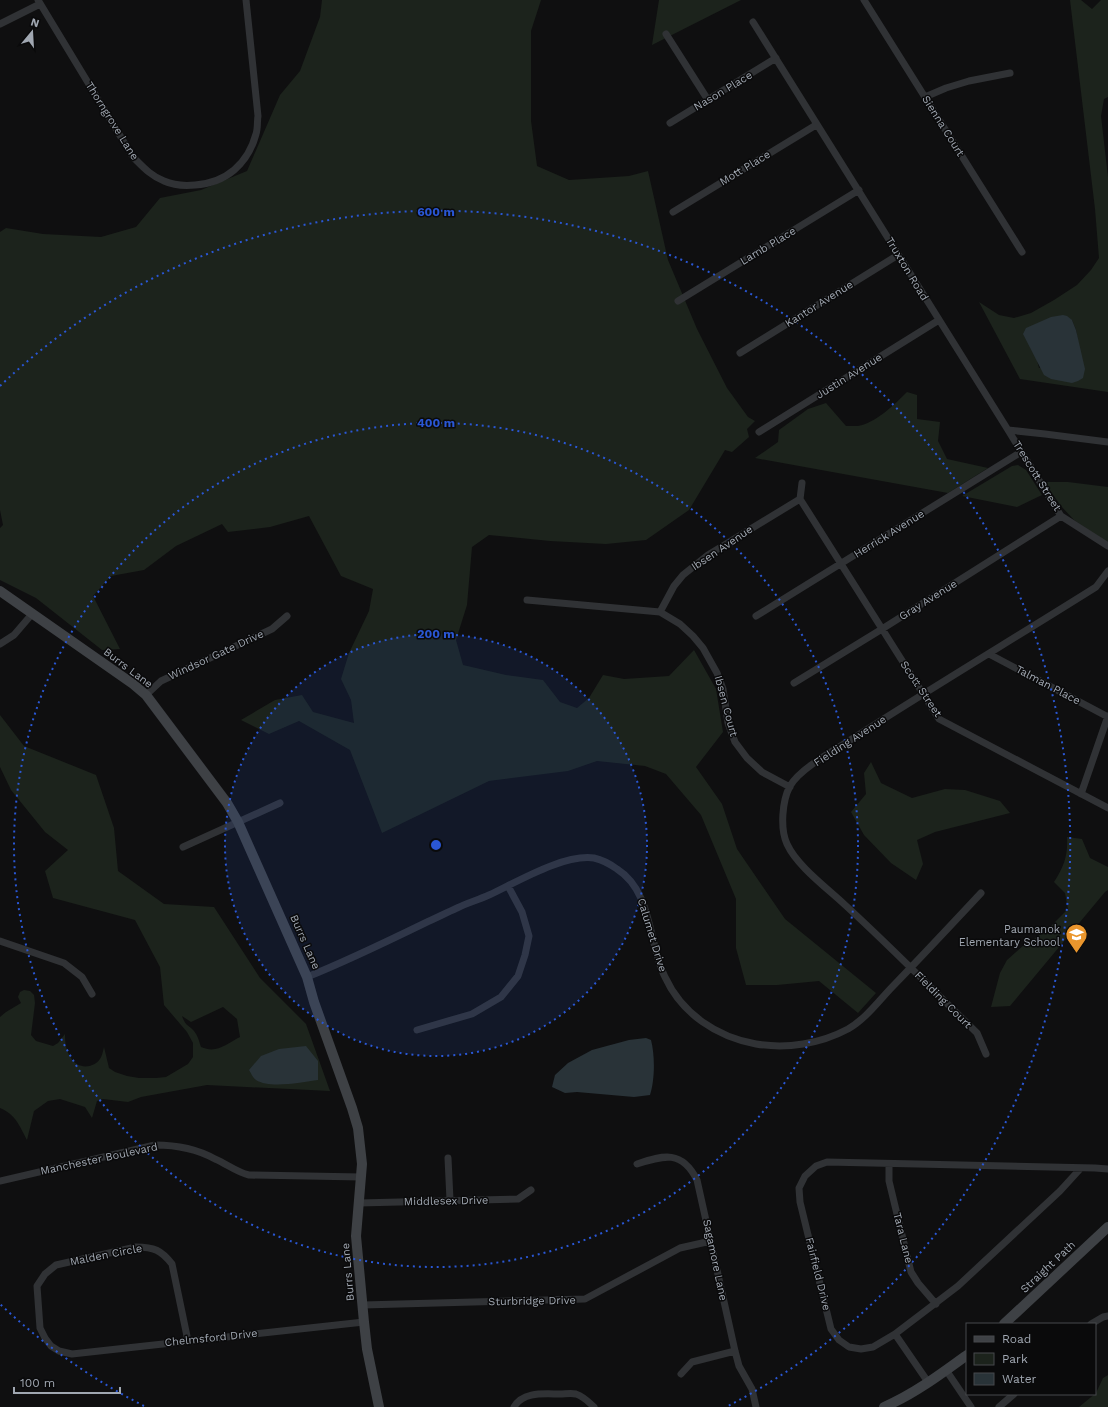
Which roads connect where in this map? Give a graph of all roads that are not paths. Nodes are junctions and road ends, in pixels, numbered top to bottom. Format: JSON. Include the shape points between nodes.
{"nodes":[{"id":1,"x":246,"y":0,"type":"edge"},
{"id":2,"x":864,"y":0,"type":"edge"},
{"id":3,"x":39,"y":2,"type":"edge"},
{"id":4,"x":753,"y":22,"type":"dead end"},
{"id":5,"x":0,"y":24,"type":"edge"},
{"id":6,"x":666,"y":34,"type":"dead end"},
{"id":7,"x":776,"y":58,"type":"junction"},
{"id":8,"x":1010,"y":73,"type":"dead end"},
{"id":9,"x":925,"y":97,"type":"junction"},
{"id":10,"x":708,"y":100,"type":"junction"},
{"id":11,"x":670,"y":123,"type":"dead end"},
{"id":12,"x":816,"y":125,"type":"junction"},
{"id":13,"x":859,"y":190,"type":"junction"},
{"id":14,"x":673,"y":212,"type":"dead end"},
{"id":15,"x":1022,"y":252,"type":"dead end"},
{"id":16,"x":898,"y":255,"type":"junction"},
{"id":17,"x":678,"y":301,"type":"dead end"},
{"id":18,"x":938,"y":320,"type":"junction"},
{"id":19,"x":740,"y":353,"type":"dead end"},
{"id":20,"x":1008,"y":430,"type":"junction"},
{"id":21,"x":759,"y":432,"type":"dead end"},
{"id":22,"x":1108,"y":442,"type":"edge"},
{"id":23,"x":1021,"y":452,"type":"junction"},
{"id":24,"x":802,"y":483,"type":"dead end"},
{"id":25,"x":800,"y":499,"type":"junction"},
{"id":26,"x":1061,"y":516,"type":"junction"},
{"id":27,"x":1108,"y":546,"type":"edge"},
{"id":28,"x":840,"y":564,"type":"junction"},
{"id":29,"x":1108,"y":571,"type":"edge"},
{"id":30,"x":0,"y":591,"type":"edge"},
{"id":31,"x":527,"y":600,"type":"dead end"},
{"id":32,"x":660,"y":612,"type":"junction"},
{"id":33,"x":32,"y":614,"type":"junction"},
{"id":34,"x":287,"y":616,"type":"dead end"},
{"id":35,"x":756,"y":616,"type":"dead end"},
{"id":36,"x":882,"y":629,"type":"junction"},
{"id":37,"x":0,"y":644,"type":"edge"},
{"id":38,"x":989,"y":654,"type":"junction"},
{"id":39,"x":794,"y":683,"type":"dead end"},
{"id":40,"x":146,"y":695,"type":"junction"},
{"id":41,"x":923,"y":695,"type":"junction"},
{"id":42,"x":1108,"y":717,"type":"edge"},
{"id":43,"x":790,"y":786,"type":"junction"},
{"id":44,"x":1081,"y":794,"type":"junction"},
{"id":45,"x":280,"y":803,"type":"dead end"},
{"id":46,"x":1108,"y":808,"type":"edge"},
{"id":47,"x":238,"y":822,"type":"junction"},
{"id":48,"x":183,"y":847,"type":"dead end"},
{"id":49,"x":508,"y":886,"type":"junction"},
{"id":50,"x":982,"y":893,"type":"dead end"},
{"id":51,"x":0,"y":941,"type":"edge"},
{"id":52,"x":910,"y":968,"type":"junction"},
{"id":53,"x":307,"y":977,"type":"junction"},
{"id":54,"x":92,"y":994,"type":"dead end"},
{"id":55,"x":416,"y":1030,"type":"dead end"},
{"id":56,"x":986,"y":1054,"type":"dead end"},
{"id":57,"x":448,"y":1158,"type":"dead end"},
{"id":58,"x":637,"y":1164,"type":"dead end"},
{"id":59,"x":890,"y":1164,"type":"junction"},
{"id":60,"x":1081,"y":1168,"type":"junction"},
{"id":61,"x":1108,"y":1169,"type":"edge"},
{"id":62,"x":361,"y":1178,"type":"junction"},
{"id":63,"x":0,"y":1180,"type":"edge"},
{"id":64,"x":531,"y":1190,"type":"dead end"},
{"id":65,"x":450,"y":1200,"type":"junction"},
{"id":66,"x":359,"y":1203,"type":"junction"},
{"id":67,"x":1108,"y":1227,"type":"edge"},
{"id":68,"x":711,"y":1240,"type":"junction"},
{"id":69,"x":936,"y":1304,"type":"junction"},
{"id":70,"x":363,"y":1305,"type":"junction"},
{"id":71,"x":1108,"y":1316,"type":"edge"},
{"id":72,"x":364,"y":1322,"type":"junction"},
{"id":73,"x":1005,"y":1323,"type":"edge"},
{"id":74,"x":1093,"y":1323,"type":"edge"},
{"id":75,"x":895,"y":1334,"type":"junction"},
{"id":76,"x":188,"y":1340,"type":"junction"},
{"id":77,"x":59,"y":1351,"type":"joint"},
{"id":78,"x":735,"y":1351,"type":"junction"},
{"id":79,"x":966,"y":1356,"type":"edge"},
{"id":80,"x":946,"y":1370,"type":"junction"},
{"id":81,"x":681,"y":1374,"type":"dead end"},
{"id":82,"x":928,"y":1382,"type":"junction"},
{"id":83,"x":1013,"y":1395,"type":"edge"},
{"id":84,"x":379,"y":1407,"type":"edge"},
{"id":85,"x":514,"y":1407,"type":"edge"},
{"id":86,"x":594,"y":1407,"type":"edge"},
{"id":87,"x":756,"y":1407,"type":"edge"},
{"id":88,"x":884,"y":1407,"type":"edge"},
{"id":89,"x":971,"y":1407,"type":"edge"},
{"id":90,"x":1000,"y":1407,"type":"edge"}],
"edges":[{"from":1,"to":3,"type":"street","name":"Thorngrove Lane","via":[[258,116],[257,133],[241,166],[207,184],[185,186],[165,182],[147,171],[133,157]]},
{"from":2,"to":9,"type":"street","name":"Sienna Court"},
{"from":3,"to":5,"type":"street"},
{"from":4,"to":7,"type":"street","name":"Truxton Road"},
{"from":6,"to":10,"type":"street"},
{"from":7,"to":10,"type":"street","name":"Nason Place"},
{"from":7,"to":12,"type":"street","name":"Truxton Road"},
{"from":8,"to":9,"type":"street","via":[[970,81]]},
{"from":9,"to":15,"type":"street","name":"Sienna Court"},
{"from":10,"to":11,"type":"street","name":"Nason Place"},
{"from":12,"to":13,"type":"street","name":"Truxton Road"},
{"from":12,"to":14,"type":"street","name":"Mott Place"},
{"from":13,"to":16,"type":"street","name":"Truxton Road"},
{"from":13,"to":17,"type":"street","name":"Lamb Place"},
{"from":16,"to":18,"type":"street","name":"Truxton Road"},
{"from":16,"to":19,"type":"street","name":"Kantor Avenue"},
{"from":18,"to":20,"type":"street","name":"Truxton Road"},
{"from":18,"to":21,"type":"street","name":"Justin Avenue"},
{"from":20,"to":22,"type":"street"},
{"from":20,"to":23,"type":"street","name":"Trescott Street"},
{"from":23,"to":26,"type":"street","name":"Trescott Street"},
{"from":23,"to":28,"type":"street","name":"Herrick Avenue"},
{"from":24,"to":25,"type":"street"},
{"from":25,"to":28,"type":"street","name":"Scott Street"},
{"from":25,"to":32,"type":"street","name":"Ibsen Avenue","via":[[708,555],[683,575]]},
{"from":26,"to":27,"type":"street","name":"Trescott Street"},
{"from":26,"to":36,"type":"street","name":"Gray Avenue"},
{"from":28,"to":35,"type":"street","name":"Herrick Avenue"},
{"from":28,"to":36,"type":"street","name":"Scott Street"},
{"from":29,"to":38,"type":"street","name":"Fielding Avenue","via":[[1096,587]]},
{"from":30,"to":33,"type":"street","name":"Burrs Lane"},
{"from":31,"to":32,"type":"street","name":"Ibsen Court"},
{"from":32,"to":43,"type":"street","name":"Ibsen Court","via":[[680,624],[703,648],[723,689],[728,723],[735,742],[762,772]]},
{"from":33,"to":37,"type":"street","via":[[14,635]]},
{"from":33,"to":40,"type":"street","name":"Burrs Lane"},
{"from":34,"to":40,"type":"street","name":"Windsor Gate Drive","via":[[272,629],[161,681]]},
{"from":36,"to":39,"type":"street","name":"Gray Avenue"},
{"from":36,"to":41,"type":"street","name":"Scott Street"},
{"from":38,"to":41,"type":"street","name":"Fielding Avenue"},
{"from":38,"to":42,"type":"street","name":"Talman Place"},
{"from":40,"to":47,"type":"street","name":"Burrs Lane","via":[[227,803]]},
{"from":41,"to":43,"type":"street","name":"Fielding Avenue","via":[[814,764],[800,774]]},
{"from":41,"to":44,"type":"street","name":"Scott Street","via":[[939,719]]},
{"from":42,"to":44,"type":"street"},
{"from":43,"to":52,"type":"street","name":"Fielding Avenue","via":[[783,817],[787,844],[794,855]]},
{"from":44,"to":46,"type":"street","name":"Scott Street"},
{"from":45,"to":47,"type":"street"},
{"from":47,"to":48,"type":"street"},
{"from":47,"to":53,"type":"street","name":"Burrs Lane"},
{"from":49,"to":52,"type":"street","name":"Calumet Drive","via":[[560,862],[580,858],[595,858],[624,873],[637,888],[657,960],[673,992],[691,1013],[726,1036],[740,1041],[766,1046],[795,1046],[817,1041],[849,1028],[871,1010]]},
{"from":49,"to":53,"type":"street","name":"Calumet Drive"},
{"from":49,"to":55,"type":"street","via":[[522,912],[529,936],[518,976],[501,997],[472,1014]]},
{"from":50,"to":52,"type":"street","name":"Calumet Drive"},
{"from":51,"to":54,"type":"street","via":[[64,963],[82,977]]},
{"from":52,"to":56,"type":"street","name":"Fielding Court","via":[[977,1033]]},
{"from":53,"to":62,"type":"street","name":"Burrs Lane","via":[[358,1128]]},
{"from":57,"to":65,"type":"street"},
{"from":58,"to":68,"type":"street","name":"Sagamore Lane","via":[[670,1157],[682,1160],[692,1170],[697,1180]]},
{"from":59,"to":60,"type":"street","name":"Fairfield Drive"},
{"from":59,"to":69,"type":"street","name":"Tara Lane","via":[[889,1182],[911,1272]]},
{"from":59,"to":75,"type":"street","name":"Fairfield Drive","via":[[827,1162],[816,1166],[805,1176],[799,1188],[800,1202],[831,1329],[838,1340],[849,1347],[861,1349],[873,1347]]},
{"from":60,"to":61,"type":"street","name":"Fairfield Drive"},
{"from":60,"to":69,"type":"street","name":"Fairfield Drive","via":[[1043,1207]]},
{"from":62,"to":63,"type":"street","name":"Manchester Boulevard","via":[[249,1175],[239,1173],[205,1154],[168,1145]]},
{"from":62,"to":66,"type":"street","name":"Burrs Lane"},
{"from":64,"to":65,"type":"street","name":"Middlesex Drive","via":[[518,1199]]},
{"from":65,"to":66,"type":"street","name":"Middlesex Drive"},
{"from":66,"to":70,"type":"street","name":"Burrs Lane","via":[[356,1236]]},
{"from":67,"to":73,"type":"street","name":"Straight Path"},
{"from":68,"to":70,"type":"street","name":"Sturbridge Drive","via":[[680,1248],[585,1300]]},
{"from":68,"to":78,"type":"street","name":"Sagamore Lane"},
{"from":69,"to":75,"type":"street","name":"Fairfield Drive"},
{"from":70,"to":72,"type":"street","name":"Burrs Lane"},
{"from":71,"to":74,"type":"street"},
{"from":72,"to":76,"type":"street","name":"Chelmsford Drive"},
{"from":72,"to":84,"type":"street","name":"Burrs Lane"},
{"from":75,"to":82,"type":"street"},
{"from":76,"to":77,"type":"street","name":"Chelmsford Drive","via":[[72,1354]]},
{"from":76,"to":77,"type":"street","name":"Malden Circle","via":[[172,1264],[158,1250],[136,1247],[56,1265],[45,1274],[38,1286],[40,1328],[50,1346]]},
{"from":78,"to":81,"type":"street","via":[[692,1362]]},
{"from":78,"to":87,"type":"street","name":"Sagamore Lane","via":[[739,1366],[752,1389]]},
{"from":79,"to":80,"type":"street"},
{"from":80,"to":82,"type":"street"},
{"from":80,"to":89,"type":"street"},
{"from":82,"to":88,"type":"street"},
{"from":83,"to":90,"type":"street"},
{"from":85,"to":86,"type":"street","via":[[524,1398],[535,1394],[576,1394]]}]}
